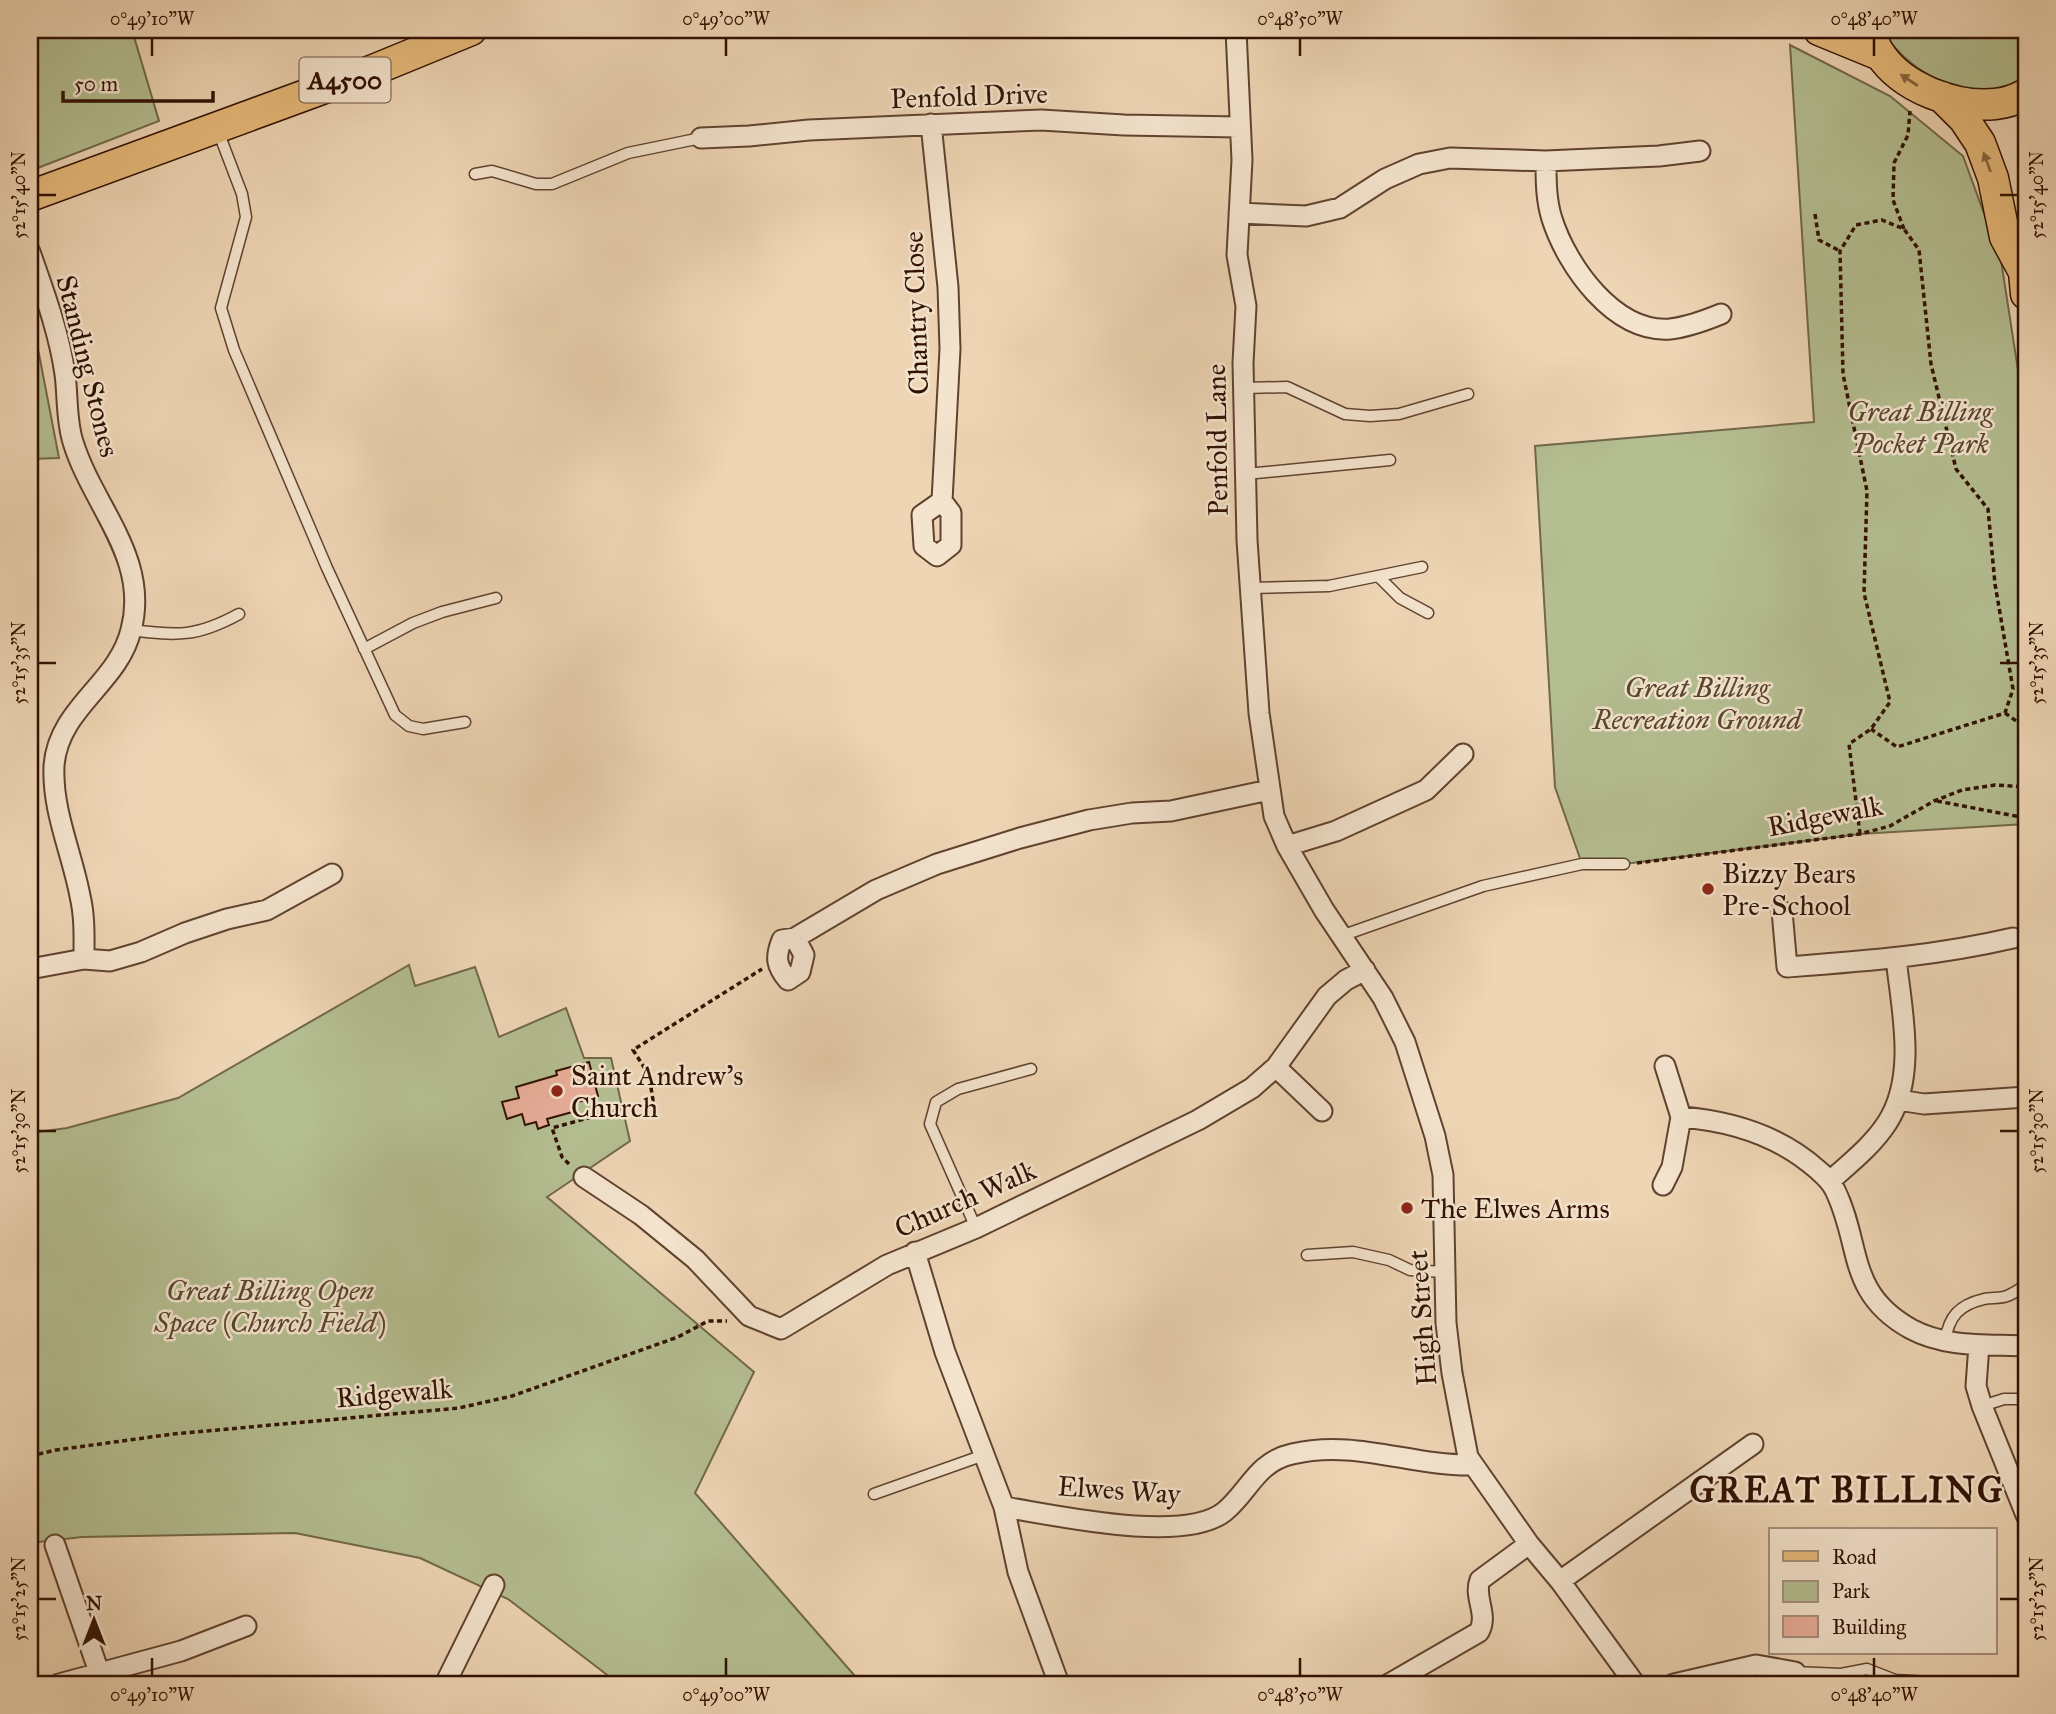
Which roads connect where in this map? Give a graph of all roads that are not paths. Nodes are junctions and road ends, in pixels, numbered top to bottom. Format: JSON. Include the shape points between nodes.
{"nodes":[{"id":1,"x":471,"y":30,"type":"edge"},
{"id":2,"x":1236,"y":30,"type":"edge"},
{"id":3,"x":1819,"y":30,"type":"edge"},
{"id":4,"x":1874,"y":42,"type":"edge"},
{"id":5,"x":2026,"y":94,"type":"edge"},
{"id":6,"x":1942,"y":97,"type":"junction"},
{"id":7,"x":931,"y":124,"type":"junction"},
{"id":8,"x":216,"y":127,"type":"junction"},
{"id":9,"x":1239,"y":127,"type":"junction"},
{"id":10,"x":701,"y":138,"type":"joint"},
{"id":11,"x":1700,"y":151,"type":"dead end"},
{"id":12,"x":1546,"y":161,"type":"junction"},
{"id":13,"x":475,"y":174,"type":"dead end"},
{"id":14,"x":30,"y":196,"type":"edge"},
{"id":15,"x":1239,"y":213,"type":"junction"},
{"id":16,"x":30,"y":252,"type":"edge"},
{"id":17,"x":2026,"y":277,"type":"edge"},
{"id":18,"x":1721,"y":314,"type":"dead end"},
{"id":19,"x":1244,"y":388,"type":"junction"},
{"id":20,"x":1468,"y":394,"type":"dead end"},
{"id":21,"x":1390,"y":460,"type":"dead end"},
{"id":22,"x":1246,"y":474,"type":"junction"},
{"id":23,"x":942,"y":501,"type":"dead end"},
{"id":24,"x":1422,"y":567,"type":"dead end"},
{"id":25,"x":1378,"y":576,"type":"junction"},
{"id":26,"x":1250,"y":588,"type":"junction"},
{"id":27,"x":496,"y":598,"type":"dead end"},
{"id":28,"x":1427,"y":612,"type":"dead end"},
{"id":29,"x":239,"y":614,"type":"dead end"},
{"id":30,"x":131,"y":630,"type":"junction"},
{"id":31,"x":364,"y":649,"type":"junction"},
{"id":32,"x":465,"y":722,"type":"dead end"},
{"id":33,"x":1463,"y":754,"type":"dead end"},
{"id":34,"x":1269,"y":790,"type":"junction"},
{"id":35,"x":1287,"y":846,"type":"junction"},
{"id":36,"x":1625,"y":864,"type":"road end"},
{"id":37,"x":332,"y":874,"type":"dead end"},
{"id":38,"x":1782,"y":911,"type":"dead end"},
{"id":39,"x":1341,"y":936,"type":"junction"},
{"id":40,"x":795,"y":938,"type":"junction"},
{"id":41,"x":2012,"y":938,"type":"dead end"},
{"id":42,"x":84,"y":960,"type":"junction"},
{"id":43,"x":1896,"y":960,"type":"junction"},
{"id":44,"x":30,"y":969,"type":"edge"},
{"id":45,"x":1364,"y":970,"type":"junction"},
{"id":46,"x":1665,"y":1066,"type":"dead end"},
{"id":47,"x":1276,"y":1067,"type":"junction"},
{"id":48,"x":1031,"y":1069,"type":"dead end"},
{"id":49,"x":2026,"y":1097,"type":"edge"},
{"id":50,"x":1898,"y":1100,"type":"junction"},
{"id":51,"x":1322,"y":1111,"type":"dead end"},
{"id":52,"x":1681,"y":1117,"type":"junction"},
{"id":53,"x":584,"y":1177,"type":"road end"},
{"id":54,"x":1830,"y":1181,"type":"junction"},
{"id":55,"x":1663,"y":1185,"type":"dead end"},
{"id":56,"x":976,"y":1228,"type":"junction"},
{"id":57,"x":915,"y":1252,"type":"junction"},
{"id":58,"x":1307,"y":1255,"type":"dead end"},
{"id":59,"x":1444,"y":1272,"type":"junction"},
{"id":60,"x":2026,"y":1285,"type":"edge"},
{"id":61,"x":1945,"y":1341,"type":"junction"},
{"id":62,"x":1979,"y":1345,"type":"junction"},
{"id":63,"x":2025,"y":1346,"type":"edge"},
{"id":64,"x":2026,"y":1399,"type":"edge"},
{"id":65,"x":1982,"y":1406,"type":"junction"},
{"id":66,"x":1753,"y":1444,"type":"dead end"},
{"id":67,"x":985,"y":1455,"type":"junction"},
{"id":68,"x":1472,"y":1465,"type":"junction"},
{"id":69,"x":874,"y":1494,"type":"dead end"},
{"id":70,"x":1004,"y":1507,"type":"junction"},
{"id":71,"x":2026,"y":1515,"type":"edge"},
{"id":72,"x":1529,"y":1544,"type":"junction"},
{"id":73,"x":54,"y":1545,"type":"dead end"},
{"id":74,"x":1560,"y":1581,"type":"junction"},
{"id":75,"x":494,"y":1584,"type":"dead end"},
{"id":76,"x":246,"y":1626,"type":"dead end"},
{"id":77,"x":99,"y":1672,"type":"junction"},
{"id":78,"x":1795,"y":1672,"type":"joint"},
{"id":79,"x":1930,"y":1682,"type":"dead end"},
{"id":80,"x":59,"y":1684,"type":"edge"},
{"id":81,"x":445,"y":1684,"type":"edge"},
{"id":82,"x":1059,"y":1684,"type":"edge"},
{"id":83,"x":1389,"y":1684,"type":"edge"},
{"id":84,"x":1634,"y":1684,"type":"edge"},
{"id":85,"x":1674,"y":1684,"type":"edge"}],
"edges":[{"from":1,"to":8,"type":"main road","number":"A4500"},
{"from":2,"to":9,"type":"street","name":"Penfold Lane"},
{"from":3,"to":4,"type":"main road"},
{"from":6,"to":4,"type":"main road","one_way":true,"via":[[1912,83]]},
{"from":5,"to":6,"type":"main road","via":[[1997,104]]},
{"from":17,"to":6,"type":"main road","one_way":true,"via":[[2005,237],[1993,178],[1980,144]]},
{"from":7,"to":9,"type":"street","name":"Penfold Drive","via":[[1041,120]]},
{"from":7,"to":10,"type":"street","name":"Penfold Drive"},
{"from":7,"to":23,"type":"street","name":"Chantry Close","via":[[950,349]]},
{"from":8,"to":14,"type":"main road","number":"A4500"},
{"from":8,"to":31,"type":"lane","via":[[246,216],[221,309],[234,350]]},
{"from":9,"to":15,"type":"street","name":"Penfold Lane"},
{"from":10,"to":13,"type":"lane","via":[[628,153],[552,184],[492,171]]},
{"from":11,"to":12,"type":"street"},
{"from":12,"to":15,"type":"street","via":[[1450,158],[1419,164],[1340,208],[1306,216]]},
{"from":12,"to":18,"type":"street","via":[[1552,219],[1586,283],[1606,304],[1640,324],[1667,329]]},
{"from":15,"to":19,"type":"street","name":"Penfold Lane","via":[[1237,255],[1246,306]]},
{"from":16,"to":30,"type":"street","name":"Standing Stones","via":[[59,341],[72,442],[134,577]]},
{"from":19,"to":20,"type":"lane","via":[[1287,387],[1345,414],[1370,416],[1399,414]]},
{"from":19,"to":22,"type":"street","name":"Penfold Lane"},
{"from":21,"to":22,"type":"lane"},
{"from":22,"to":26,"type":"street","name":"Penfold Lane"},
{"from":24,"to":25,"type":"lane"},
{"from":25,"to":26,"type":"lane","via":[[1329,586]]},
{"from":25,"to":28,"type":"lane","via":[[1400,598]]},
{"from":26,"to":34,"type":"street","name":"Penfold Lane"},
{"from":27,"to":31,"type":"lane","via":[[413,623]]},
{"from":29,"to":30,"type":"lane","via":[[194,633]]},
{"from":30,"to":42,"type":"street","name":"Standing Stones","via":[[114,667],[65,726],[54,764],[59,814],[84,921]]},
{"from":31,"to":32,"type":"lane","via":[[396,715],[409,726],[432,728]]},
{"from":33,"to":35,"type":"street","via":[[1426,790],[1336,831]]},
{"from":34,"to":35,"type":"street","name":"Penfold Lane"},
{"from":34,"to":40,"type":"street","via":[[1171,811],[1089,820],[1020,838],[937,864],[876,890]]},
{"from":35,"to":39,"type":"street","name":"High Street"},
{"from":36,"to":39,"type":"lane","via":[[1582,864],[1482,886]]},
{"from":37,"to":42,"type":"street","via":[[267,910],[110,961]]},
{"from":38,"to":43,"type":"street","via":[[1787,967]]},
{"from":39,"to":45,"type":"street","name":"High Street"},
{"from":40,"to":40,"type":"street","via":[[804,956],[800,972],[788,980],[778,968],[776,954],[782,940]]},
{"from":41,"to":43,"type":"street"},
{"from":42,"to":44,"type":"street"},
{"from":43,"to":50,"type":"street","via":[[1905,1062]]},
{"from":45,"to":47,"type":"street","name":"Church Walk","via":[[1327,996]]},
{"from":45,"to":59,"type":"street","name":"High Street","via":[[1405,1042],[1435,1136],[1443,1175]]},
{"from":46,"to":52,"type":"street"},
{"from":47,"to":51,"type":"street"},
{"from":47,"to":56,"type":"street","name":"Church Walk","via":[[1252,1088],[1198,1120]]},
{"from":48,"to":56,"type":"lane","via":[[958,1089],[936,1102],[930,1124]]},
{"from":49,"to":50,"type":"street","via":[[1924,1104]]},
{"from":50,"to":54,"type":"street","via":[[1887,1123],[1864,1151]]},
{"from":52,"to":54,"type":"street","via":[[1727,1123],[1759,1134],[1790,1149]]},
{"from":52,"to":55,"type":"street","via":[[1672,1167]]},
{"from":53,"to":57,"type":"street","name":"Church Walk","via":[[695,1259],[750,1317],[781,1329]]},
{"from":54,"to":61,"type":"street","via":[[1842,1207],[1859,1272],[1875,1299],[1912,1330]]},
{"from":56,"to":57,"type":"street","name":"Church Walk"},
{"from":57,"to":67,"type":"street","via":[[945,1352]]},
{"from":58,"to":59,"type":"lane","via":[[1353,1252],[1410,1270]]},
{"from":59,"to":68,"type":"street","name":"High Street","via":[[1452,1373]]},
{"from":60,"to":61,"type":"lane","via":[[2006,1297],[1968,1305],[1948,1322]]},
{"from":61,"to":62,"type":"street"},
{"from":62,"to":63,"type":"street"},
{"from":62,"to":65,"type":"street","via":[[1976,1386]]},
{"from":64,"to":65,"type":"lane"},
{"from":65,"to":71,"type":"street"},
{"from":66,"to":74,"type":"street"},
{"from":67,"to":69,"type":"lane"},
{"from":67,"to":70,"type":"street"},
{"from":68,"to":70,"type":"street","name":"Elwes Way","via":[[1445,1465],[1372,1451],[1290,1454],[1263,1467],[1224,1512],[1200,1523],[1164,1527]]},
{"from":68,"to":72,"type":"street","name":"High Street"},
{"from":70,"to":82,"type":"street","via":[[1018,1572]]},
{"from":72,"to":74,"type":"street","name":"High Street"},
{"from":72,"to":83,"type":"street","via":[[1480,1580],[1484,1619],[1479,1632]]},
{"from":73,"to":77,"type":"street"},
{"from":74,"to":84,"type":"street","name":"High Street"},
{"from":75,"to":81,"type":"street"},
{"from":76,"to":77,"type":"street","via":[[181,1651]]},
{"from":77,"to":80,"type":"street"},
{"from":78,"to":79,"type":"lane","via":[[1842,1674],[1867,1669],[1895,1680]]},
{"from":78,"to":85,"type":"street","via":[[1756,1665]]}]}
